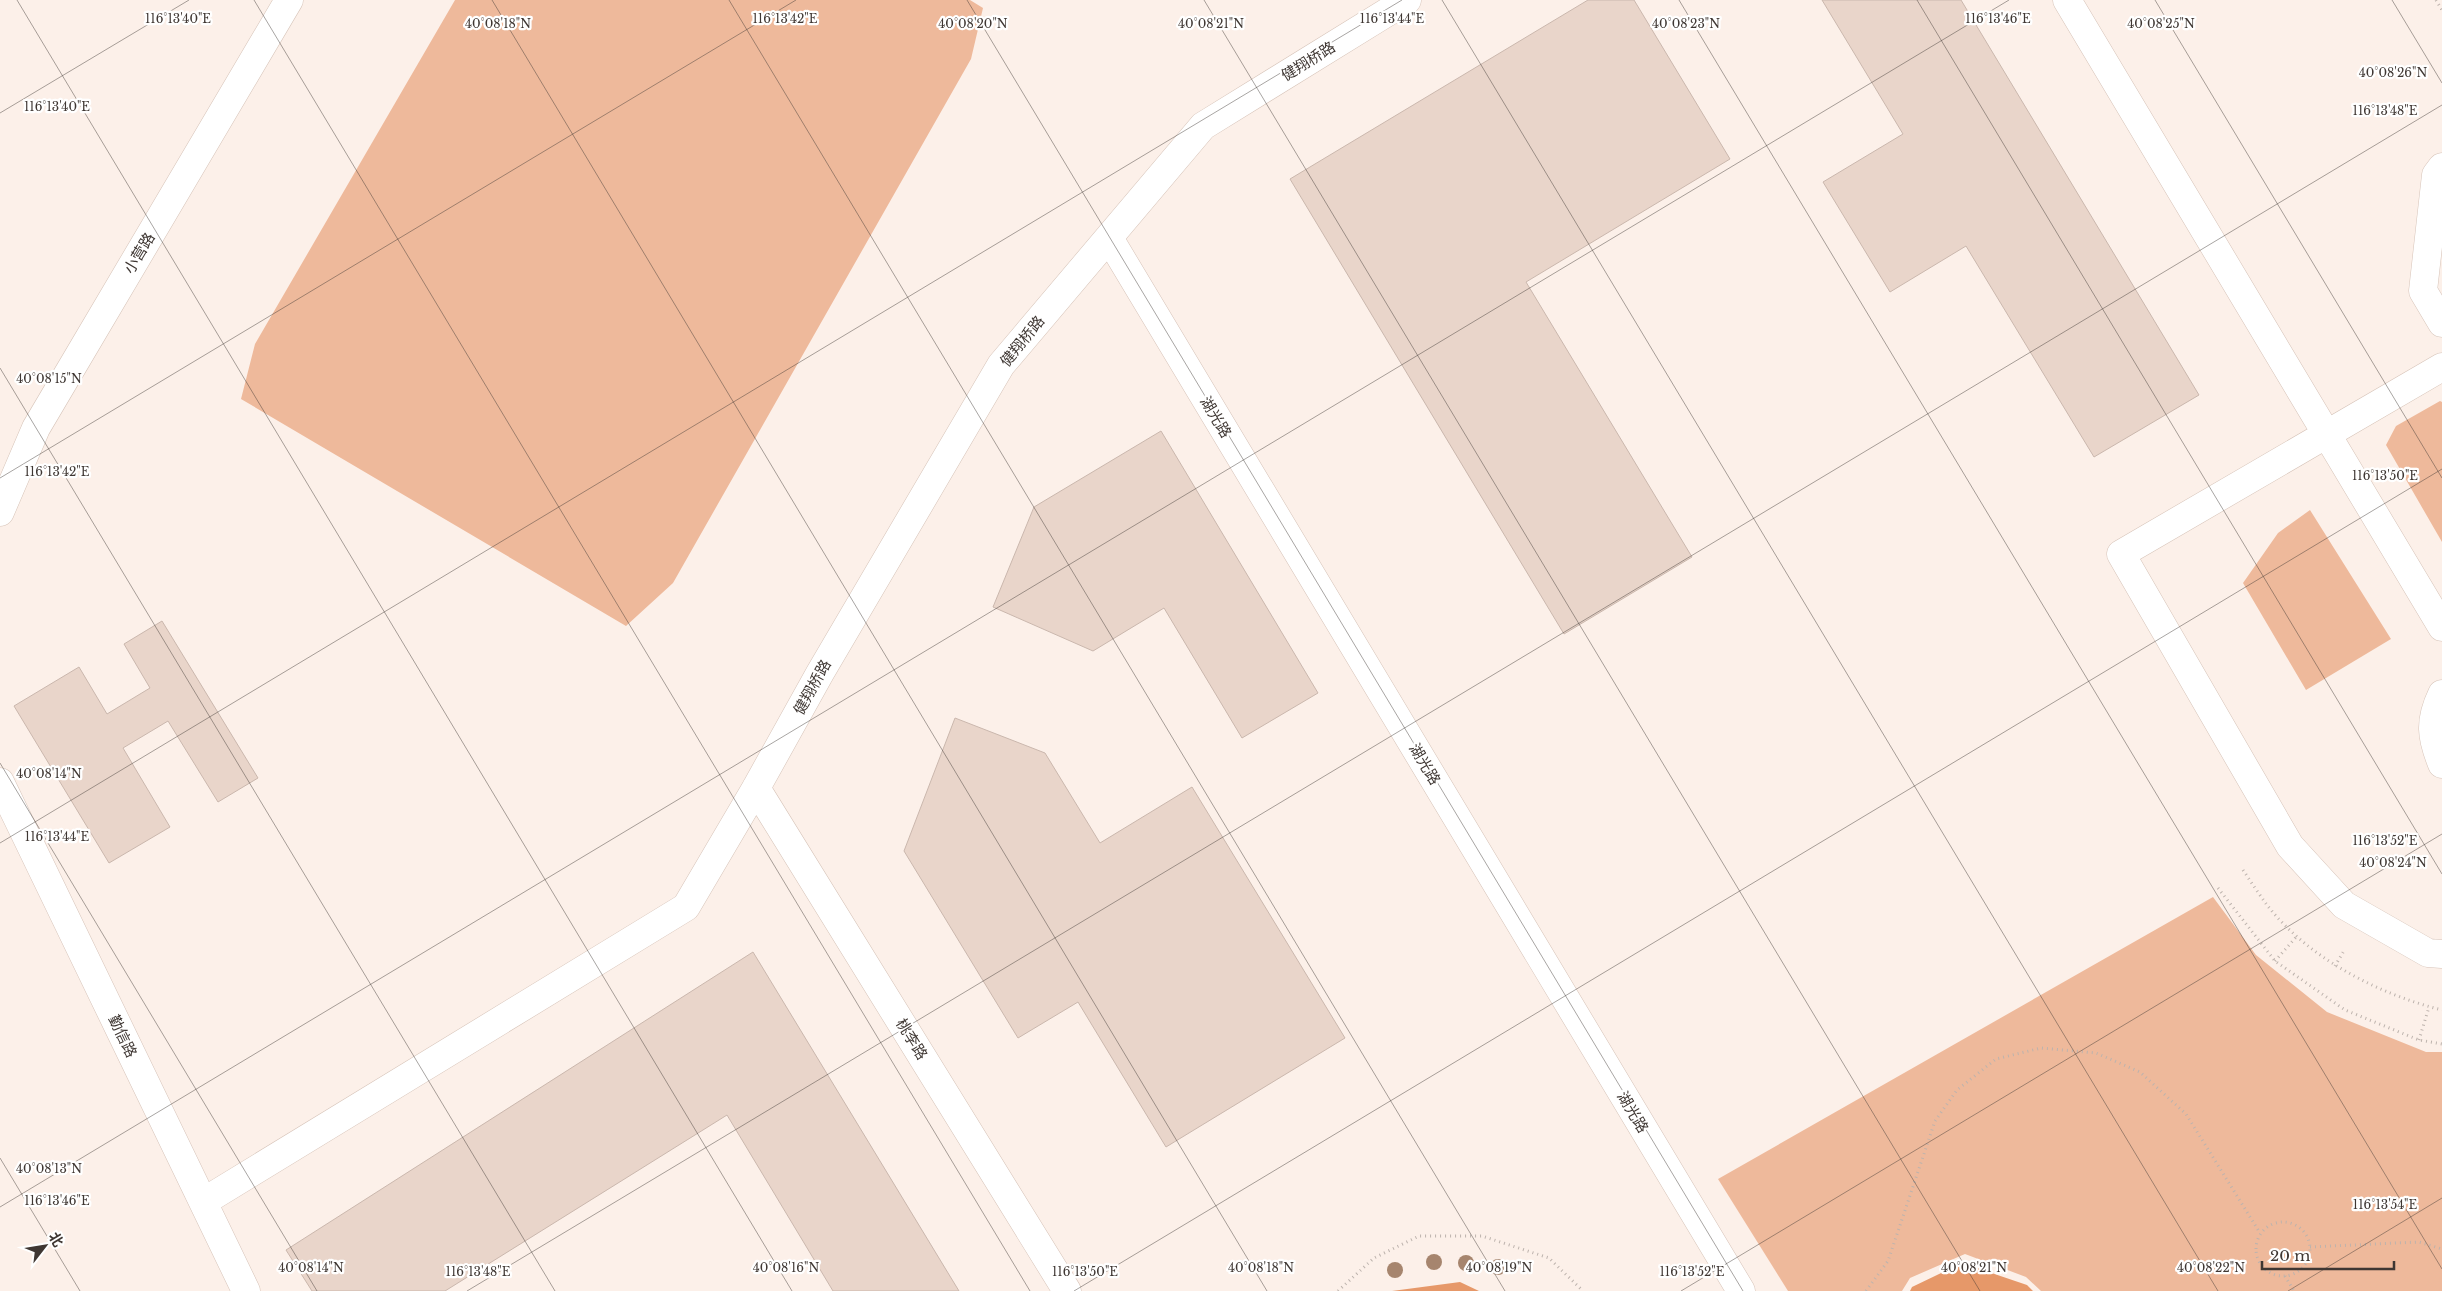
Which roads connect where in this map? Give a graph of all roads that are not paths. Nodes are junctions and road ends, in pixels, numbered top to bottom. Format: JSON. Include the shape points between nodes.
{"nodes":[{"id":1,"x":289,"y":0,"type":"edge"},
{"id":2,"x":1407,"y":0,"type":"edge"},
{"id":3,"x":2067,"y":0,"type":"edge"},
{"id":4,"x":2442,"y":167,"type":"edge"},
{"id":5,"x":1109,"y":238,"type":"junction"},
{"id":6,"x":2442,"y":323,"type":"edge"},
{"id":7,"x":2442,"y":367,"type":"edge"},
{"id":8,"x":2326,"y":434,"type":"junction"},
{"id":9,"x":0,"y":512,"type":"edge"},
{"id":10,"x":2442,"y":627,"type":"edge"},
{"id":11,"x":2442,"y":694,"type":"edge"},
{"id":12,"x":2442,"y":764,"type":"edge"},
{"id":13,"x":0,"y":782,"type":"edge"},
{"id":14,"x":756,"y":788,"type":"junction"},
{"id":15,"x":2442,"y":954,"type":"edge"},
{"id":16,"x":204,"y":1202,"type":"junction"},
{"id":17,"x":246,"y":1291,"type":"edge"},
{"id":18,"x":1067,"y":1291,"type":"edge"},
{"id":19,"x":1741,"y":1291,"type":"edge"}],
"edges":[{"from":1,"to":9,"type":"street","name":"小营路","via":[[36,428]]},
{"from":2,"to":5,"type":"street","name":"健翔桥路","via":[[1203,126]]},
{"from":3,"to":8,"type":"street"},
{"from":4,"to":6,"type":"street","via":[[2436,175],[2423,291]]},
{"from":5,"to":14,"type":"street","name":"健翔桥路","via":[[1001,365]]},
{"from":5,"to":19,"type":"street","name":"湖光路"},
{"from":7,"to":8,"type":"street"},
{"from":8,"to":10,"type":"street"},
{"from":8,"to":15,"type":"street","via":[[2122,554],[2290,846],[2344,905],[2428,953]]},
{"from":11,"to":12,"type":"street","via":[[2434,711],[2432,738]]},
{"from":13,"to":16,"type":"street","name":"勤信路"},
{"from":14,"to":16,"type":"street","name":"健翔桥路","via":[[686,907]]},
{"from":14,"to":18,"type":"street","name":"桃李路"},
{"from":16,"to":17,"type":"street","name":"勤信路"}]}
